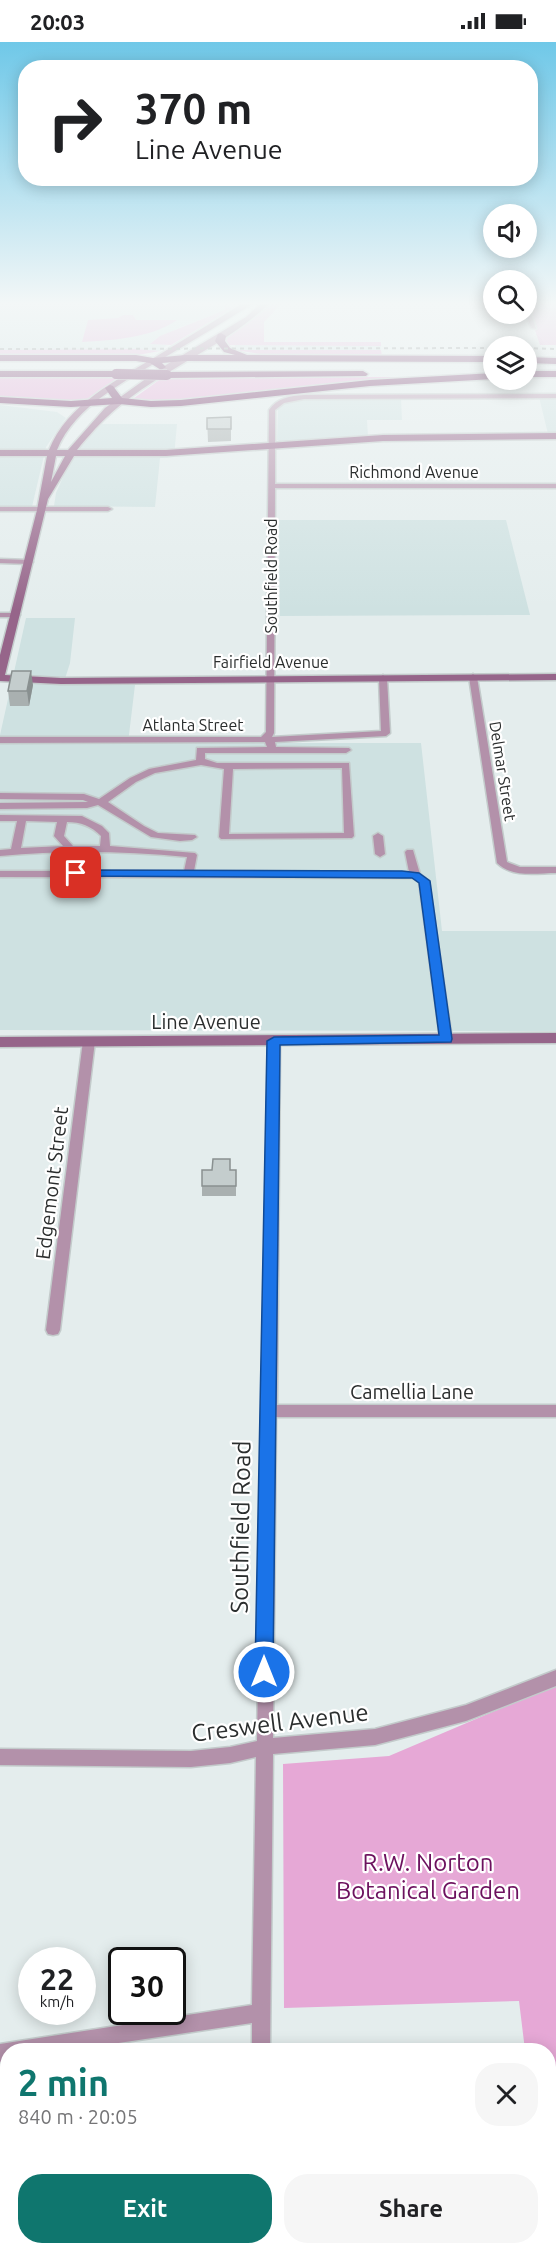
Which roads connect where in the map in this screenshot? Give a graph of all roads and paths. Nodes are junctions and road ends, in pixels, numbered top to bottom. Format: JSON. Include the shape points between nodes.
{"nodes":[{"id":1,"x":24,"y":404,"type":"edge"},
{"id":2,"x":89,"y":404,"type":"edge"},
{"id":3,"x":115,"y":404,"type":"edge"},
{"id":4,"x":150,"y":404,"type":"edge"},
{"id":5,"x":276,"y":404,"type":"edge"},
{"id":6,"x":104,"y":414,"type":"junction"},
{"id":7,"x":71,"y":422,"type":"junction"},
{"id":8,"x":556,"y":436,"type":"edge"},
{"id":9,"x":272,"y":447,"type":"junction"},
{"id":10,"x":0,"y":453,"type":"edge"},
{"id":11,"x":52,"y":453,"type":"junction"},
{"id":12,"x":70,"y":453,"type":"junction"},
{"id":13,"x":272,"y":486,"type":"junction"},
{"id":14,"x":556,"y":486,"type":"edge"},
{"id":15,"x":42,"y":507,"type":"junction"},
{"id":16,"x":108,"y":509,"type":"dead end"},
{"id":17,"x":0,"y":510,"type":"edge"},
{"id":18,"x":0,"y":561,"type":"edge"},
{"id":19,"x":29,"y":562,"type":"junction"},
{"id":20,"x":0,"y":615,"type":"edge"},
{"id":21,"x":16,"y":615,"type":"junction"},
{"id":22,"x":0,"y":674,"type":"edge"},
{"id":23,"x":473,"y":677,"type":"junction"},
{"id":24,"x":556,"y":677,"type":"edge"},
{"id":25,"x":0,"y":678,"type":"edge"},
{"id":26,"x":270,"y":678,"type":"junction"},
{"id":27,"x":383,"y":678,"type":"junction"},
{"id":28,"x":265,"y":738,"type":"junction"},
{"id":29,"x":0,"y":740,"type":"edge"},
{"id":30,"x":271,"y":750,"type":"junction"},
{"id":31,"x":346,"y":750,"type":"dead end"},
{"id":32,"x":201,"y":762,"type":"junction"},
{"id":33,"x":229,"y":766,"type":"junction"},
{"id":34,"x":0,"y":796,"type":"edge"},
{"id":35,"x":99,"y":802,"type":"junction"},
{"id":36,"x":0,"y":806,"type":"edge"},
{"id":37,"x":0,"y":818,"type":"edge"},
{"id":38,"x":22,"y":818,"type":"junction"},
{"id":39,"x":63,"y":818,"type":"junction"},
{"id":40,"x":378,"y":836,"type":"dead end"},
{"id":41,"x":192,"y":837,"type":"dead end"},
{"id":42,"x":72,"y":850,"type":"junction"},
{"id":43,"x":105,"y":850,"type":"junction"},
{"id":44,"x":15,"y":852,"type":"junction"},
{"id":45,"x":410,"y":852,"type":"dead end"},
{"id":46,"x":0,"y":853,"type":"edge"},
{"id":47,"x":380,"y":854,"type":"dead end"},
{"id":48,"x":556,"y":870,"type":"edge"},
{"id":49,"x":0,"y":874,"type":"edge"},
{"id":50,"x":188,"y":874,"type":"junction"},
{"id":51,"x":415,"y":875,"type":"junction"},
{"id":52,"x":556,"y":1038,"type":"edge"},
{"id":53,"x":446,"y":1039,"type":"junction"},
{"id":54,"x":89,"y":1041,"type":"junction"},
{"id":55,"x":274,"y":1041,"type":"junction"},
{"id":56,"x":0,"y":1042,"type":"edge"},
{"id":57,"x":53,"y":1330,"type":"dead end"},
{"id":58,"x":269,"y":1411,"type":"junction"},
{"id":59,"x":556,"y":1411,"type":"edge"},
{"id":60,"x":556,"y":1678,"type":"edge"},
{"id":61,"x":265,"y":1747,"type":"junction"},
{"id":62,"x":0,"y":1757,"type":"edge"},
{"id":63,"x":261,"y":2013,"type":"junction"},
{"id":64,"x":61,"y":2043,"type":"edge"},
{"id":65,"x":261,"y":2043,"type":"edge"}],
"edges":[{"from":1,"to":7,"type":"highway","via":[[59,409],[68,414]]},
{"from":2,"to":7,"type":"main road"},
{"from":3,"to":6,"type":"main road"},
{"from":4,"to":6,"type":"highway"},
{"from":5,"to":9,"type":"street","name":"Southfield Road","via":[[272,410]]},
{"from":6,"to":12,"type":"main road"},
{"from":7,"to":11,"type":"main road"},
{"from":8,"to":9,"type":"main road","via":[[383,438]]},
{"from":9,"to":12,"type":"main road"},
{"from":9,"to":13,"type":"street","name":"Southfield Road"},
{"from":10,"to":11,"type":"main road"},
{"from":11,"to":12,"type":"main road"},
{"from":11,"to":15,"type":"main road"},
{"from":12,"to":15,"type":"main road"},
{"from":13,"to":14,"type":"street","name":"Richmond Avenue"},
{"from":13,"to":26,"type":"street","name":"Southfield Road"},
{"from":15,"to":16,"type":"street"},
{"from":15,"to":17,"type":"street"},
{"from":15,"to":19,"type":"main road"},
{"from":18,"to":19,"type":"street"},
{"from":19,"to":21,"type":"main road"},
{"from":20,"to":21,"type":"street"},
{"from":21,"to":22,"type":"main road"},
{"from":23,"to":24,"type":"main road","name":"Fairfield Avenue"},
{"from":23,"to":27,"type":"main road","name":"Fairfield Avenue"},
{"from":23,"to":48,"type":"street","name":"Delmar Street","via":[[502,863],[507,867]]},
{"from":25,"to":26,"type":"main road","name":"Fairfield Avenue"},
{"from":26,"to":27,"type":"main road","name":"Fairfield Avenue"},
{"from":26,"to":28,"type":"street","name":"Southfield Road","via":[[270,733]]},
{"from":27,"to":28,"type":"street","name":"Atlanta Street","via":[[386,733]]},
{"from":28,"to":29,"type":"street","name":"Atlanta Street"},
{"from":28,"to":30,"type":"street","via":[[272,744]]},
{"from":30,"to":31,"type":"street"},
{"from":30,"to":32,"type":"street","via":[[200,750]]},
{"from":32,"to":33,"type":"street"},
{"from":32,"to":35,"type":"street","via":[[152,771]]},
{"from":33,"to":33,"type":"street","via":[[346,765],[349,836],[224,837]]},
{"from":34,"to":35,"type":"street","via":[[84,796]]},
{"from":35,"to":36,"type":"street"},
{"from":35,"to":41,"type":"street","via":[[150,834]]},
{"from":37,"to":38,"type":"street"},
{"from":38,"to":39,"type":"street"},
{"from":38,"to":44,"type":"street"},
{"from":39,"to":42,"type":"street","via":[[59,836]]},
{"from":39,"to":43,"type":"street","via":[[82,819],[99,828],[106,835]]},
{"from":40,"to":47,"type":"street"},
{"from":42,"to":43,"type":"street"},
{"from":42,"to":44,"type":"street"},
{"from":43,"to":50,"type":"street","via":[[192,855]]},
{"from":44,"to":46,"type":"street"},
{"from":45,"to":51,"type":"street"},
{"from":49,"to":50,"type":"street"},
{"from":50,"to":51,"type":"street"},
{"from":51,"to":53,"type":"street","via":[[424,881]]},
{"from":52,"to":53,"type":"main road","name":"Line Avenue"},
{"from":53,"to":55,"type":"main road","name":"Line Avenue"},
{"from":54,"to":55,"type":"main road","name":"Line Avenue"},
{"from":54,"to":56,"type":"main road","name":"Line Avenue"},
{"from":54,"to":57,"type":"street","name":"Edgemont Street"},
{"from":55,"to":58,"type":"street","name":"Southfield Road"},
{"from":58,"to":59,"type":"street","name":"Camellia Lane"},
{"from":58,"to":61,"type":"street","name":"Southfield Road"},
{"from":60,"to":61,"type":"street","name":"Creswell Avenue","via":[[436,1723],[375,1737]]},
{"from":61,"to":62,"type":"street","name":"Creswell Avenue","via":[[192,1759]]},
{"from":61,"to":63,"type":"street","name":"Southfield Road"},
{"from":63,"to":64,"type":"street"},
{"from":63,"to":65,"type":"street","name":"Southfield Road"}]}
